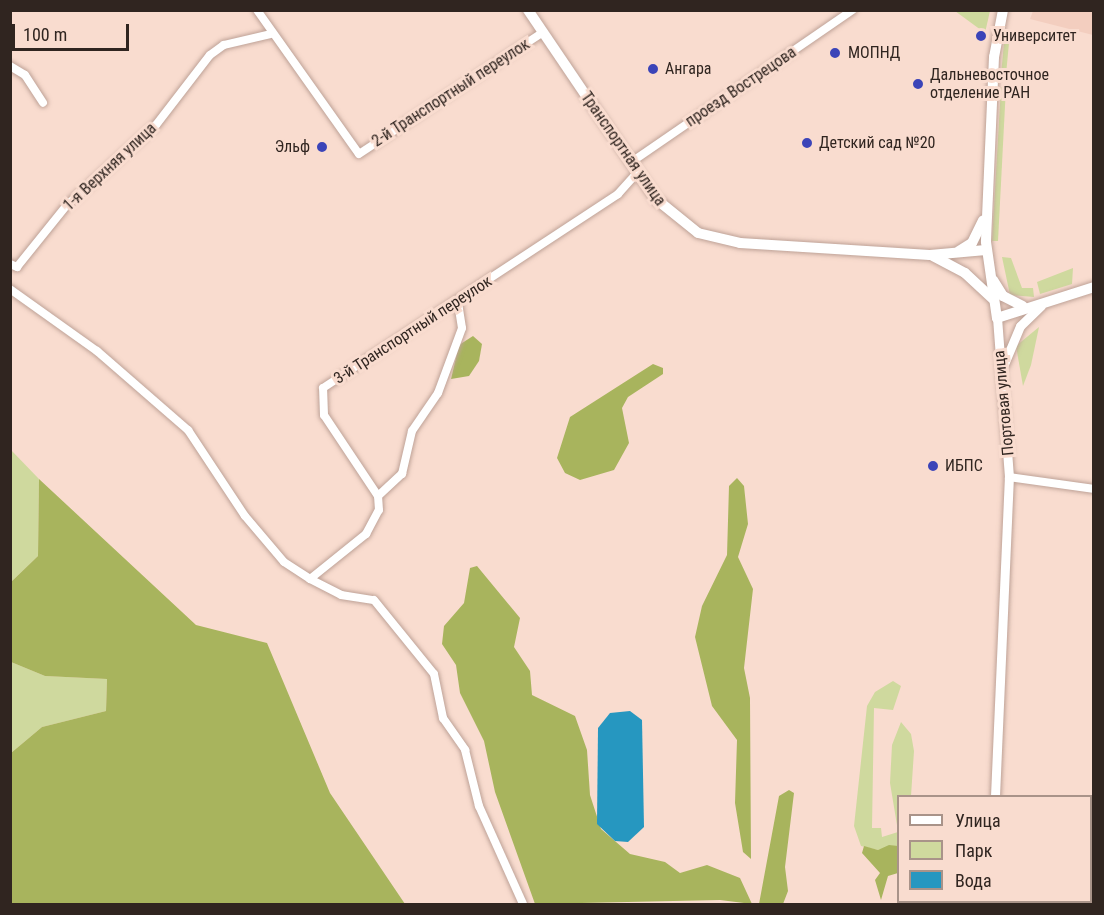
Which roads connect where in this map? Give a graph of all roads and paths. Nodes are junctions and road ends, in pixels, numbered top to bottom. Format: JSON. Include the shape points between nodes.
{"nodes":[{"id":1,"x":257,"y":10,"type":"edge"},
{"id":2,"x":528,"y":10,"type":"edge"},
{"id":3,"x":853,"y":10,"type":"edge"},
{"id":4,"x":1003,"y":10,"type":"edge"},
{"id":5,"x":543,"y":32,"type":"junction"},
{"id":6,"x":271,"y":34,"type":"junction"},
{"id":7,"x":10,"y":66,"type":"edge"},
{"id":8,"x":43,"y":103,"type":"dead end"},
{"id":9,"x":630,"y":163,"type":"junction"},
{"id":10,"x":637,"y":173,"type":"junction"},
{"id":11,"x":987,"y":205,"type":"junction"},
{"id":12,"x":986,"y":250,"type":"junction"},
{"id":13,"x":952,"y":253,"type":"junction"},
{"id":14,"x":930,"y":255,"type":"junction"},
{"id":15,"x":10,"y":264,"type":"edge"},
{"id":16,"x":989,"y":271,"type":"junction"},
{"id":17,"x":1094,"y":287,"type":"edge"},
{"id":18,"x":10,"y":289,"type":"edge"},
{"id":19,"x":993,"y":299,"type":"junction"},
{"id":20,"x":458,"y":302,"type":"junction"},
{"id":21,"x":1023,"y":306,"type":"junction"},
{"id":22,"x":1041,"y":306,"type":"junction"},
{"id":23,"x":996,"y":318,"type":"junction"},
{"id":24,"x":1002,"y":369,"type":"junction"},
{"id":25,"x":1010,"y":477,"type":"junction"},
{"id":26,"x":1094,"y":489,"type":"edge"},
{"id":27,"x":378,"y":496,"type":"junction"},
{"id":28,"x":310,"y":579,"type":"junction"},
{"id":29,"x":995,"y":795,"type":"edge"},
{"id":30,"x":523,"y":904,"type":"edge"}],
"edges":[{"from":1,"to":6,"type":"street"},
{"from":2,"to":5,"type":"main road","name":"Транспортная улица"},
{"from":3,"to":9,"type":"street","name":"проезд Вострецова"},
{"from":4,"to":11,"type":"main road","name":"Портовая улица","via":[[994,57]]},
{"from":5,"to":6,"type":"street","name":"2-й Транспортный переулок","via":[[359,154]]},
{"from":5,"to":9,"type":"main road","name":"Транспортная улица"},
{"from":6,"to":15,"type":"street","name":"1-я Верхняя улица","via":[[224,45],[210,55],[156,125],[66,206],[17,267]]},
{"from":7,"to":8,"type":"street","via":[[25,75]]},
{"from":9,"to":10,"type":"main road","name":"Транспортная улица"},
{"from":10,"to":14,"type":"main road","name":"Транспортная улица","via":[[672,216],[717,240]]},
{"from":10,"to":20,"type":"street","name":"3-й Транспортный переулок","via":[[618,194]]},
{"from":11,"to":12,"type":"main road","name":"Портовая улица"},
{"from":11,"to":13,"type":"main road","via":[[972,243]]},
{"from":12,"to":13,"type":"main road","name":"Транспортная улица"},
{"from":12,"to":16,"type":"main road","name":"Портовая улица"},
{"from":13,"to":14,"type":"main road","name":"Транспортная улица"},
{"from":14,"to":19,"type":"main road","name":"Транспортная улица","via":[[965,273]]},
{"from":16,"to":19,"type":"main road","name":"Портовая улица"},
{"from":16,"to":21,"type":"main road","via":[[1003,296]]},
{"from":17,"to":22,"type":"main road"},
{"from":18,"to":28,"type":"street","via":[[97,351],[188,430],[245,516],[284,562]]},
{"from":19,"to":21,"type":"main road"},
{"from":19,"to":23,"type":"main road","name":"Портовая улица"},
{"from":20,"to":27,"type":"street","via":[[462,328],[438,393],[412,431],[402,474]]},
{"from":20,"to":27,"type":"street","name":"3-й Транспортный переулок","via":[[322,388],[324,415]]},
{"from":21,"to":22,"type":"main road"},
{"from":22,"to":23,"type":"main road"},
{"from":22,"to":24,"type":"street","via":[[1013,337]]},
{"from":23,"to":24,"type":"street","name":"Портовая улица"},
{"from":24,"to":25,"type":"street","name":"Портовая улица"},
{"from":25,"to":26,"type":"street"},
{"from":25,"to":29,"type":"street","name":"Портовая улица"},
{"from":27,"to":28,"type":"street","via":[[379,510],[366,534]]},
{"from":28,"to":30,"type":"street","via":[[341,595],[374,600],[434,674],[443,718],[465,750],[479,806]]}]}
